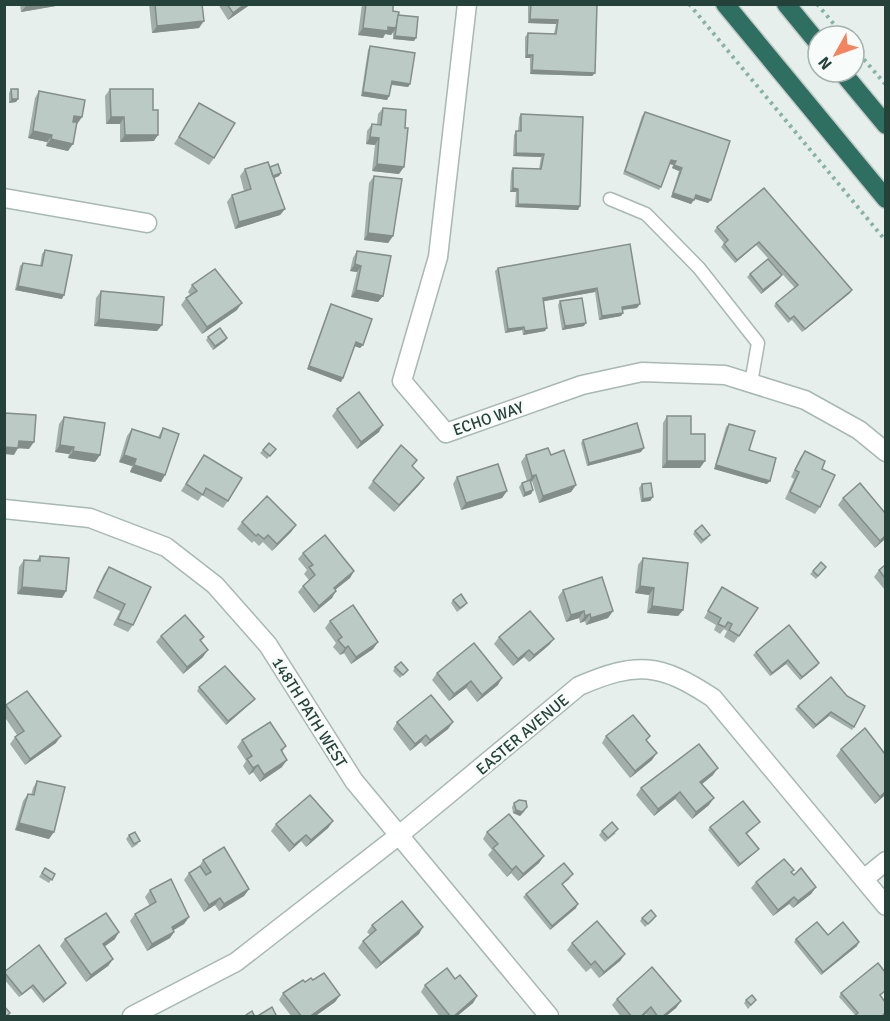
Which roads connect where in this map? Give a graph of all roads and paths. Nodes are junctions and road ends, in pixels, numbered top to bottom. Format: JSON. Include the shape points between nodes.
{"nodes":[{"id":1,"x":467,"y":4,"type":"edge"},
{"id":2,"x":689,"y":4,"type":"edge"},
{"id":3,"x":724,"y":4,"type":"edge"},
{"id":4,"x":786,"y":4,"type":"edge"},
{"id":5,"x":817,"y":4,"type":"edge"},
{"id":6,"x":834,"y":24,"type":"edge"},
{"id":7,"x":806,"y":28,"type":"edge"},
{"id":8,"x":866,"y":62,"type":"edge"},
{"id":9,"x":852,"y":84,"type":"edge"},
{"id":10,"x":885,"y":85,"type":"edge"},
{"id":11,"x":885,"y":125,"type":"edge"},
{"id":12,"x":4,"y":198,"type":"edge"},
{"id":13,"x":610,"y":199,"type":"dead end"},
{"id":14,"x":885,"y":199,"type":"edge"},
{"id":15,"x":147,"y":223,"type":"dead end"},
{"id":16,"x":885,"y":241,"type":"edge"},
{"id":17,"x":751,"y":383,"type":"junction"},
{"id":18,"x":885,"y":452,"type":"edge"},
{"id":19,"x":4,"y":509,"type":"edge"},
{"id":20,"x":398,"y":836,"type":"junction"},
{"id":21,"x":885,"y":861,"type":"edge"},
{"id":22,"x":864,"y":879,"type":"junction"},
{"id":23,"x":885,"y":906,"type":"edge"},
{"id":24,"x":132,"y":1017,"type":"edge"},
{"id":25,"x":549,"y":1017,"type":"edge"}],
"edges":[{"from":1,"to":17,"type":"street","name":"ECHO WAY","via":[[438,257],[402,381],[446,433],[582,385],[642,372],[726,375]]},
{"from":2,"to":16,"type":"path"},
{"from":3,"to":14,"type":"highway"},
{"from":4,"to":7,"type":"highway"},
{"from":5,"to":6,"type":"path"},
{"from":8,"to":10,"type":"path"},
{"from":9,"to":11,"type":"highway"},
{"from":12,"to":15,"type":"street"},
{"from":13,"to":17,"type":"lane","via":[[646,214],[699,268],[758,343]]},
{"from":17,"to":18,"type":"street","name":"ECHO WAY","via":[[805,400],[860,430]]},
{"from":19,"to":20,"type":"street","name":"148TH PATH WEST","via":[[90,518],[166,547],[215,585],[268,645],[354,781]]},
{"from":20,"to":22,"type":"street","name":"EASTER AVENUE","via":[[579,686],[612,672],[646,668],[682,677],[713,698]]},
{"from":20,"to":24,"type":"street","name":"EASTER AVENUE","via":[[236,962]]},
{"from":20,"to":25,"type":"street","name":"148TH PATH WEST"},
{"from":21,"to":22,"type":"street"},
{"from":22,"to":23,"type":"street"}]}
